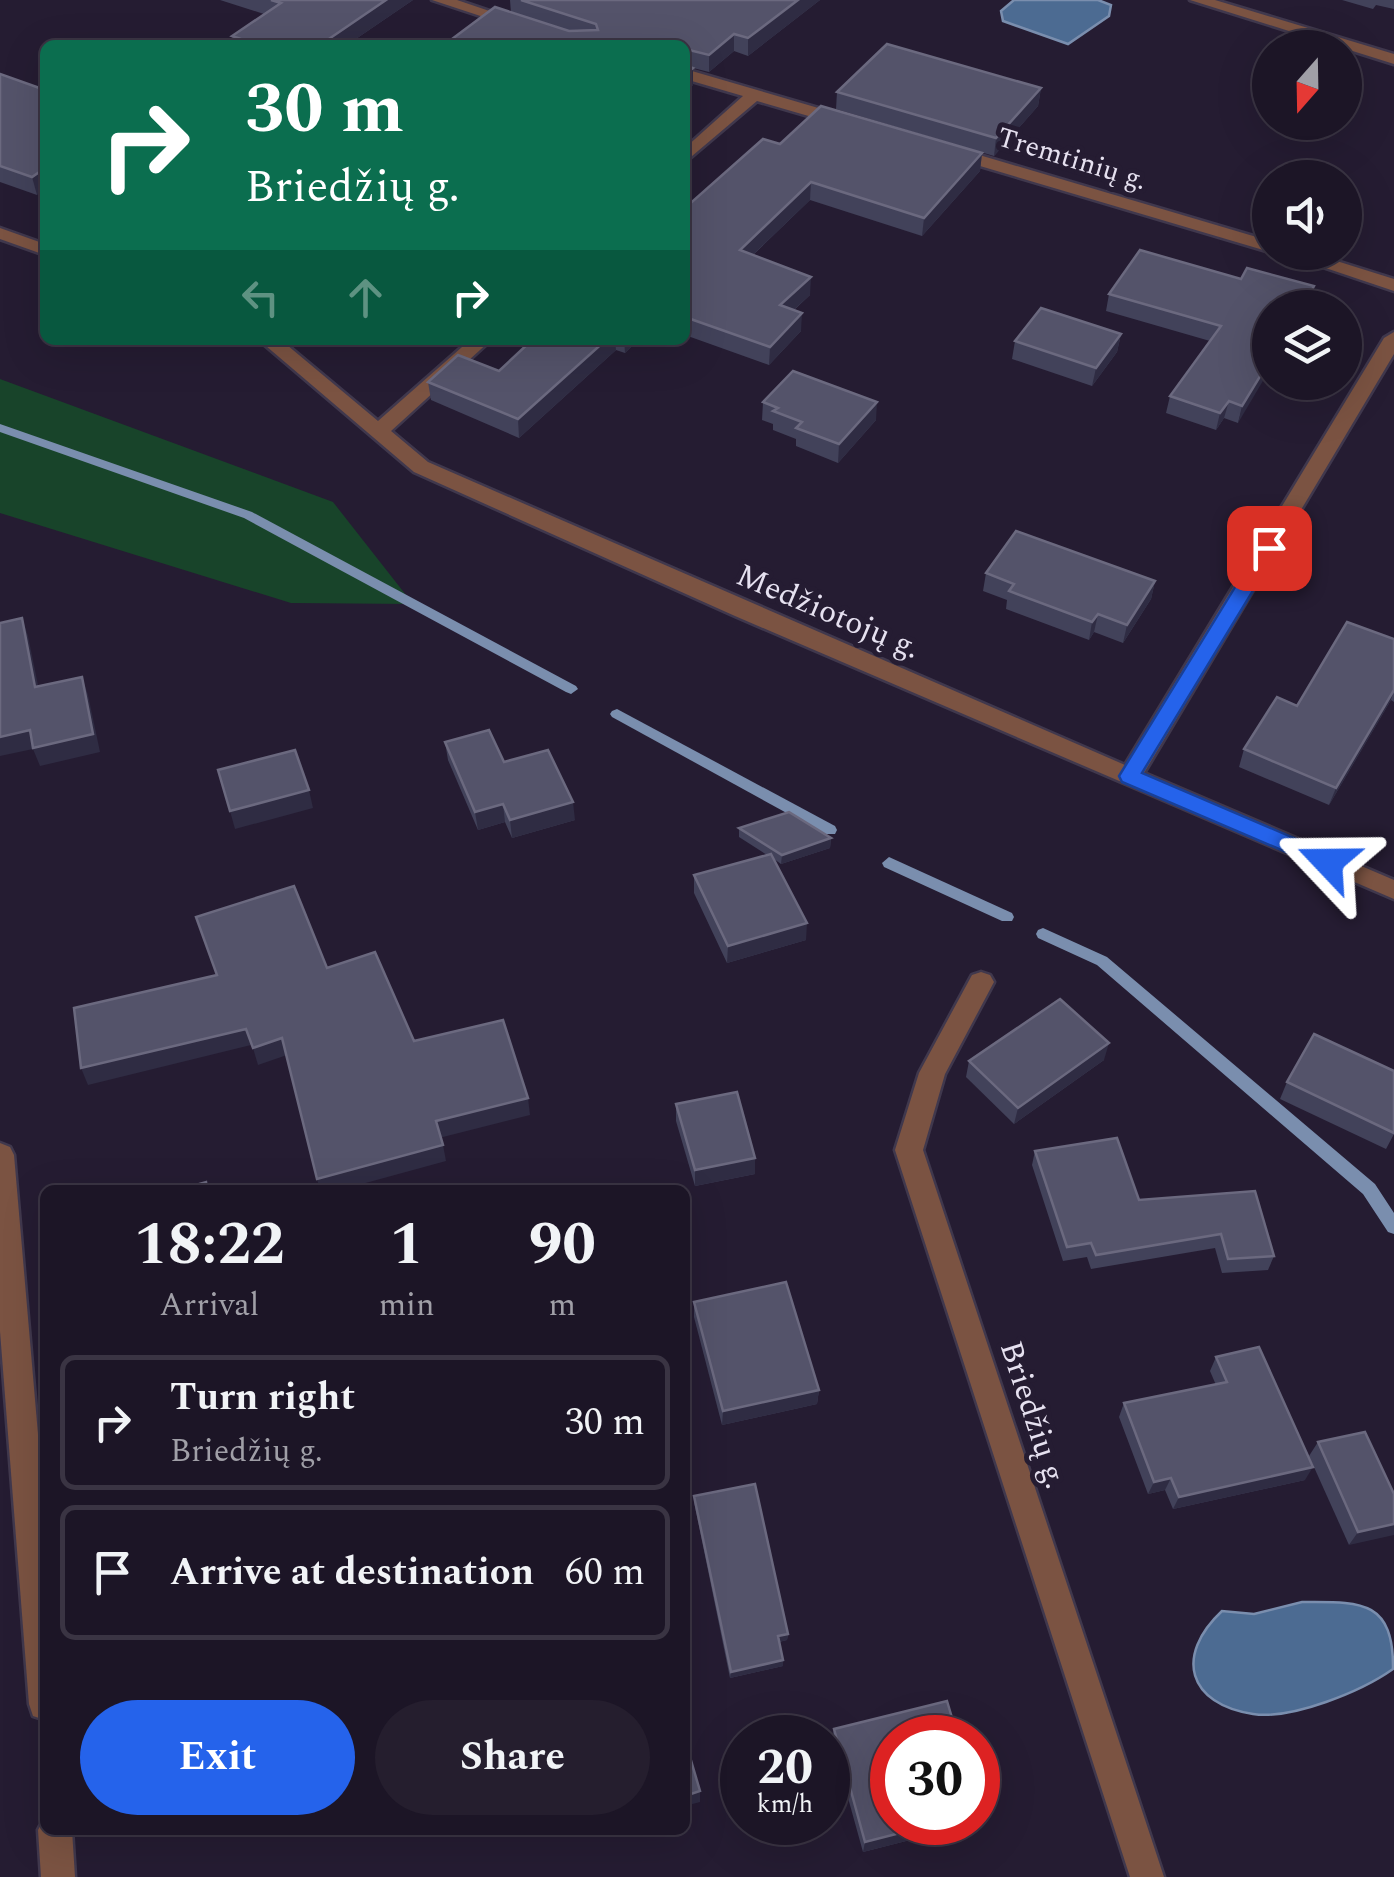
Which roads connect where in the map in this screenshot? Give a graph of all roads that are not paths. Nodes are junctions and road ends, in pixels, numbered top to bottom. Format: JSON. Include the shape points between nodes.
{"nodes":[{"id":1,"x":440,"y":0,"type":"edge"},
{"id":2,"x":1198,"y":0,"type":"edge"},
{"id":3,"x":532,"y":28,"type":"edge"},
{"id":4,"x":1394,"y":59,"type":"edge"},
{"id":5,"x":690,"y":76,"type":"edge"},
{"id":6,"x":754,"y":95,"type":"junction"},
{"id":7,"x":869,"y":128,"type":"edge"},
{"id":8,"x":924,"y":144,"type":"edge"},
{"id":9,"x":690,"y":152,"type":"edge"},
{"id":10,"x":0,"y":233,"type":"edge"},
{"id":11,"x":1252,"y":242,"type":"edge"},
{"id":12,"x":40,"y":248,"type":"edge"},
{"id":13,"x":1345,"y":270,"type":"edge"},
{"id":14,"x":1394,"y":285,"type":"edge"},
{"id":15,"x":1394,"y":338,"type":"edge"},
{"id":16,"x":275,"y":345,"type":"edge"},
{"id":17,"x":474,"y":345,"type":"edge"},
{"id":18,"x":379,"y":431,"type":"junction"},
{"id":19,"x":1130,"y":776,"type":"junction"},
{"id":20,"x":1394,"y":890,"type":"edge"},
{"id":21,"x":981,"y":982,"type":"dead end"},
{"id":22,"x":0,"y":1155,"type":"edge"},
{"id":23,"x":40,"y":1643,"type":"edge"},
{"id":24,"x":55,"y":1835,"type":"edge"},
{"id":25,"x":58,"y":1877,"type":"edge"},
{"id":26,"x":1146,"y":1877,"type":"edge"}],
"edges":[{"from":1,"to":3,"type":"street"},
{"from":2,"to":4,"type":"street"},
{"from":5,"to":6,"type":"street"},
{"from":6,"to":7,"type":"street"},
{"from":6,"to":9,"type":"street"},
{"from":8,"to":11,"type":"street","name":"Tremtinių g."},
{"from":10,"to":12,"type":"street"},
{"from":13,"to":14,"type":"street"},
{"from":15,"to":19,"type":"street"},
{"from":16,"to":18,"type":"street","name":"Medžiotojų g."},
{"from":17,"to":18,"type":"street"},
{"from":18,"to":19,"type":"street","name":"Medžiotojų g.","via":[[422,466]]},
{"from":19,"to":20,"type":"street","name":"Medžiotojų g."},
{"from":21,"to":26,"type":"street","name":"Briedžių g.","via":[[932,1073],[910,1150]]},
{"from":22,"to":23,"type":"street"},
{"from":24,"to":25,"type":"street"}]}
